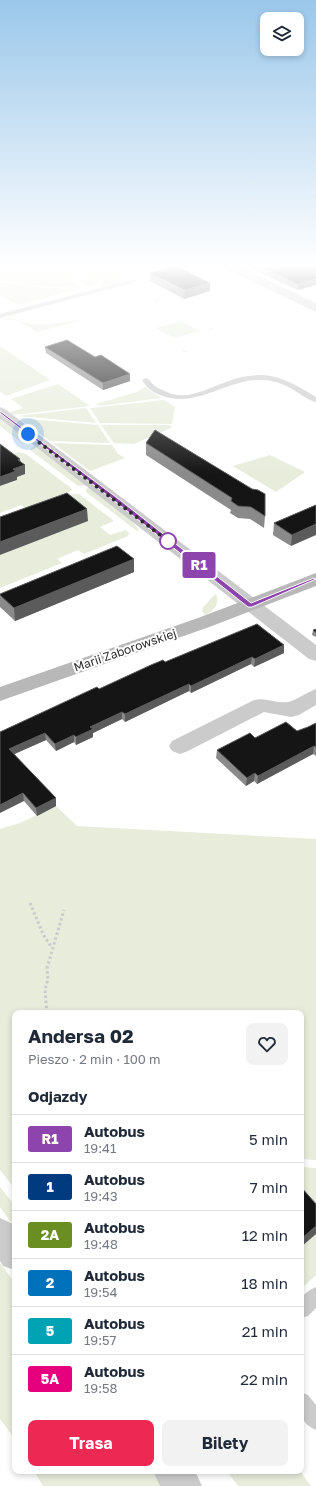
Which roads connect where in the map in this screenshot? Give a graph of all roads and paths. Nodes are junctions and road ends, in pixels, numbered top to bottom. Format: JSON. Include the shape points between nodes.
{"nodes":[{"id":1,"x":183,"y":350,"type":"dead end"},
{"id":2,"x":186,"y":352,"type":"dead end"},
{"id":3,"x":146,"y":380,"type":"dead end"},
{"id":4,"x":316,"y":400,"type":"edge"},
{"id":5,"x":0,"y":412,"type":"edge"},
{"id":6,"x":316,"y":579,"type":"edge"},
{"id":7,"x":250,"y":605,"type":"junction"},
{"id":8,"x":316,"y":655,"type":"edge"},
{"id":9,"x":0,"y":694,"type":"edge"},
{"id":10,"x":316,"y":696,"type":"edge"},
{"id":11,"x":180,"y":746,"type":"dead end"},
{"id":12,"x":30,"y":903,"type":"dead end"},
{"id":13,"x":64,"y":910,"type":"dead end"},
{"id":14,"x":52,"y":948,"type":"junction"},
{"id":15,"x":47,"y":1010,"type":"edge"},
{"id":16,"x":0,"y":1234,"type":"edge"},
{"id":17,"x":12,"y":1250,"type":"edge"},
{"id":18,"x":316,"y":1296,"type":"edge"},
{"id":19,"x":304,"y":1306,"type":"edge"},
{"id":20,"x":304,"y":1406,"type":"edge"},
{"id":21,"x":316,"y":1420,"type":"edge"},
{"id":22,"x":174,"y":1474,"type":"edge"},
{"id":23,"x":183,"y":1486,"type":"edge"}],
"edges":[{"from":1,"to":2,"type":"path"},
{"from":3,"to":4,"type":"lane","via":[[162,394],[183,398],[240,380],[271,378],[282,380]]},
{"from":5,"to":7,"type":"street"},
{"from":6,"to":7,"type":"street","name":"Marii Zaborowskiej"},
{"from":7,"to":8,"type":"street"},
{"from":7,"to":9,"type":"street","name":"Marii Zaborowskiej"},
{"from":10,"to":11,"type":"street","via":[[291,710],[261,705]]},
{"from":12,"to":14,"type":"path","via":[[46,943]]},
{"from":13,"to":14,"type":"path"},
{"from":14,"to":15,"type":"path","via":[[45,990]]},
{"from":16,"to":17,"type":"street"},
{"from":18,"to":19,"type":"lane"},
{"from":20,"to":21,"type":"lane"},
{"from":22,"to":23,"type":"street"}]}
